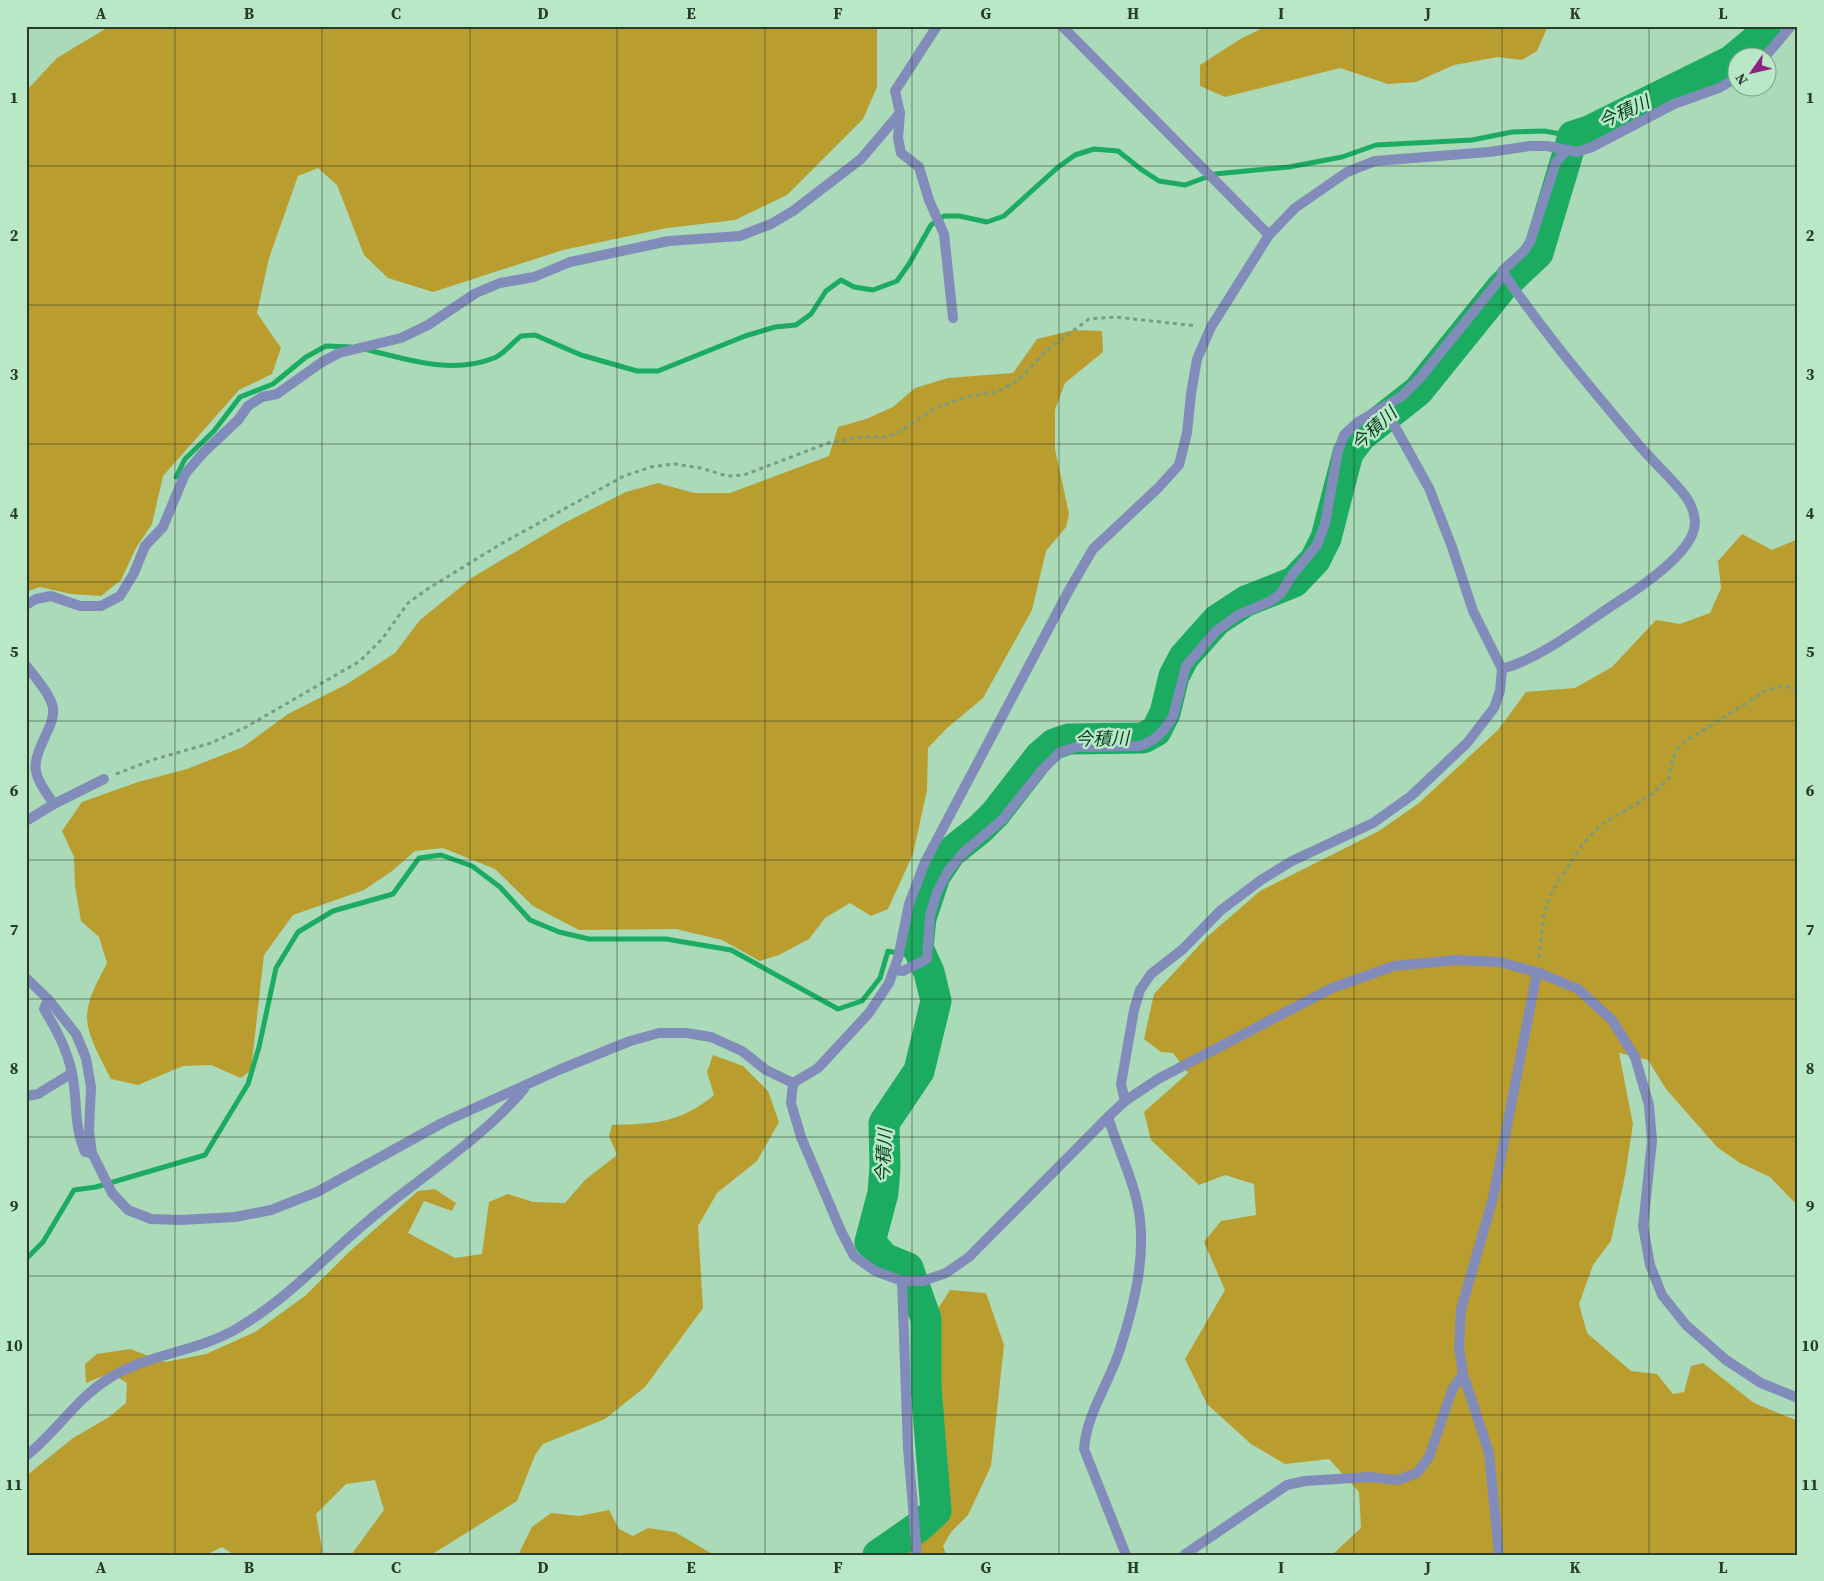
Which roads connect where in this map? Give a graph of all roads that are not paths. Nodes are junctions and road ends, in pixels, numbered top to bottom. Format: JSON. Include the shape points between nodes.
{"nodes":[{"id":1,"x":938,"y":26,"type":"edge"},
{"id":2,"x":1062,"y":26,"type":"edge"},
{"id":3,"x":1791,"y":26,"type":"edge"},
{"id":4,"x":1772,"y":48,"type":"edge"},
{"id":5,"x":1726,"y":84,"type":"edge"},
{"id":6,"x":900,"y":113,"type":"junction"},
{"id":7,"x":1566,"y":150,"type":"junction"},
{"id":8,"x":1269,"y":235,"type":"junction"},
{"id":9,"x":1504,"y":274,"type":"junction"},
{"id":10,"x":953,"y":318,"type":"dead end"},
{"id":11,"x":1384,"y":407,"type":"junction"},
{"id":12,"x":26,"y":605,"type":"edge"},
{"id":13,"x":26,"y":665,"type":"edge"},
{"id":14,"x":1502,"y":669,"type":"junction"},
{"id":15,"x":104,"y":779,"type":"road end"},
{"id":16,"x":54,"y":804,"type":"junction"},
{"id":17,"x":26,"y":821,"type":"edge"},
{"id":18,"x":894,"y":970,"type":"junction"},
{"id":19,"x":1537,"y":972,"type":"junction"},
{"id":20,"x":26,"y":978,"type":"edge"},
{"id":21,"x":48,"y":999,"type":"junction"},
{"id":22,"x":72,"y":1073,"type":"junction"},
{"id":23,"x":793,"y":1083,"type":"junction"},
{"id":24,"x":526,"y":1086,"type":"junction"},
{"id":25,"x":26,"y":1096,"type":"edge"},
{"id":26,"x":1125,"y":1101,"type":"junction"},
{"id":27,"x":1108,"y":1117,"type":"junction"},
{"id":28,"x":92,"y":1153,"type":"junction"},
{"id":29,"x":902,"y":1281,"type":"junction"},
{"id":30,"x":1463,"y":1374,"type":"junction"},
{"id":31,"x":1798,"y":1398,"type":"edge"},
{"id":32,"x":26,"y":1456,"type":"edge"},
{"id":33,"x":916,"y":1555,"type":"edge"},
{"id":34,"x":1126,"y":1555,"type":"edge"},
{"id":35,"x":1184,"y":1555,"type":"edge"},
{"id":36,"x":1499,"y":1555,"type":"edge"}],
"edges":[{"from":1,"to":6,"type":"street","via":[[895,91]]},
{"from":2,"to":8,"type":"street"},
{"from":3,"to":4,"type":"street"},
{"from":5,"to":7,"type":"street","via":[[1674,104],[1592,147],[1577,152]]},
{"from":6,"to":10,"type":"street","via":[[898,138],[901,153],[919,167],[944,234]]},
{"from":6,"to":12,"type":"street","via":[[861,159],[771,224],[740,236],[669,241],[570,262],[534,277],[476,293],[428,325],[401,338],[339,353],[322,362],[276,394],[262,397],[248,406],[228,431],[197,460],[185,474],[163,528],[145,546],[120,596],[101,606],[80,606],[51,596]]},
{"from":7,"to":8,"type":"street","via":[[1530,146],[1375,161],[1346,172],[1295,208]]},
{"from":7,"to":9,"type":"street","via":[[1556,162],[1530,242],[1502,271]]},
{"from":8,"to":18,"type":"street","via":[[1211,327],[1197,359],[1187,433],[1179,464],[1093,549],[1068,592],[925,862],[909,904]]},
{"from":9,"to":11,"type":"street","via":[[1420,378],[1402,396]]},
{"from":9,"to":14,"type":"street","via":[[1557,346],[1687,498],[1694,514],[1694,529],[1687,546],[1628,595],[1525,662]]},
{"from":11,"to":14,"type":"street","via":[[1428,488],[1473,611]]},
{"from":11,"to":18,"type":"street","via":[[1358,422],[1344,435],[1338,451],[1325,524],[1317,544],[1281,593],[1271,601],[1238,615],[1216,631],[1186,666],[1173,717],[1163,731],[1140,746],[1076,747],[1060,752],[1002,820],[964,852],[948,871],[930,916],[927,959],[903,971]]},
{"from":13,"to":16,"type":"street","via":[[53,709],[35,767],[37,780]]},
{"from":14,"to":26,"type":"street","via":[[1494,708],[1482,726],[1431,779],[1373,823],[1292,861],[1261,880],[1220,911],[1183,949],[1152,974],[1140,990],[1134,1010],[1121,1084]]},
{"from":15,"to":16,"type":"street"},
{"from":16,"to":17,"type":"street"},
{"from":18,"to":23,"type":"street","via":[[869,1014],[818,1068]]},
{"from":19,"to":26,"type":"street","via":[[1499,962],[1457,960],[1394,966],[1332,988],[1158,1079]]},
{"from":19,"to":30,"type":"street","via":[[1493,1198],[1460,1309],[1459,1348]]},
{"from":19,"to":31,"type":"street","via":[[1578,989],[1612,1020],[1635,1057],[1648,1105],[1652,1141],[1643,1226],[1650,1265],[1662,1295],[1686,1325],[1726,1360],[1761,1383]]},
{"from":20,"to":21,"type":"street"},
{"from":21,"to":22,"type":"street","via":[[44,1009],[56,1030]]},
{"from":21,"to":28,"type":"street","via":[[76,1034],[86,1058],[91,1087],[89,1132]]},
{"from":22,"to":25,"type":"street","via":[[38,1094]]},
{"from":22,"to":28,"type":"street","via":[[78,1135],[85,1152]]},
{"from":23,"to":24,"type":"street","via":[[711,1036],[659,1033],[630,1041]]},
{"from":23,"to":29,"type":"street","via":[[791,1103],[801,1137],[854,1256],[876,1271]]},
{"from":24,"to":28,"type":"street","via":[[444,1122],[317,1192],[271,1210],[235,1217],[151,1219],[128,1210],[112,1193]]},
{"from":24,"to":32,"type":"street","via":[[511,1104],[426,1177],[369,1220],[274,1306],[210,1343],[135,1363],[106,1380],[88,1393]]},
{"from":26,"to":27,"type":"street"},
{"from":27,"to":29,"type":"street","via":[[969,1257],[946,1273],[923,1281]]},
{"from":27,"to":34,"type":"street","via":[[1140,1217],[1140,1269],[1119,1351],[1095,1403],[1085,1434],[1084,1449]]},
{"from":29,"to":33,"type":"street","via":[[908,1458]]},
{"from":30,"to":35,"type":"street","via":[[1452,1390],[1429,1457],[1417,1473],[1398,1480],[1369,1477],[1288,1484]]},
{"from":30,"to":36,"type":"street","via":[[1489,1453]]}]}
